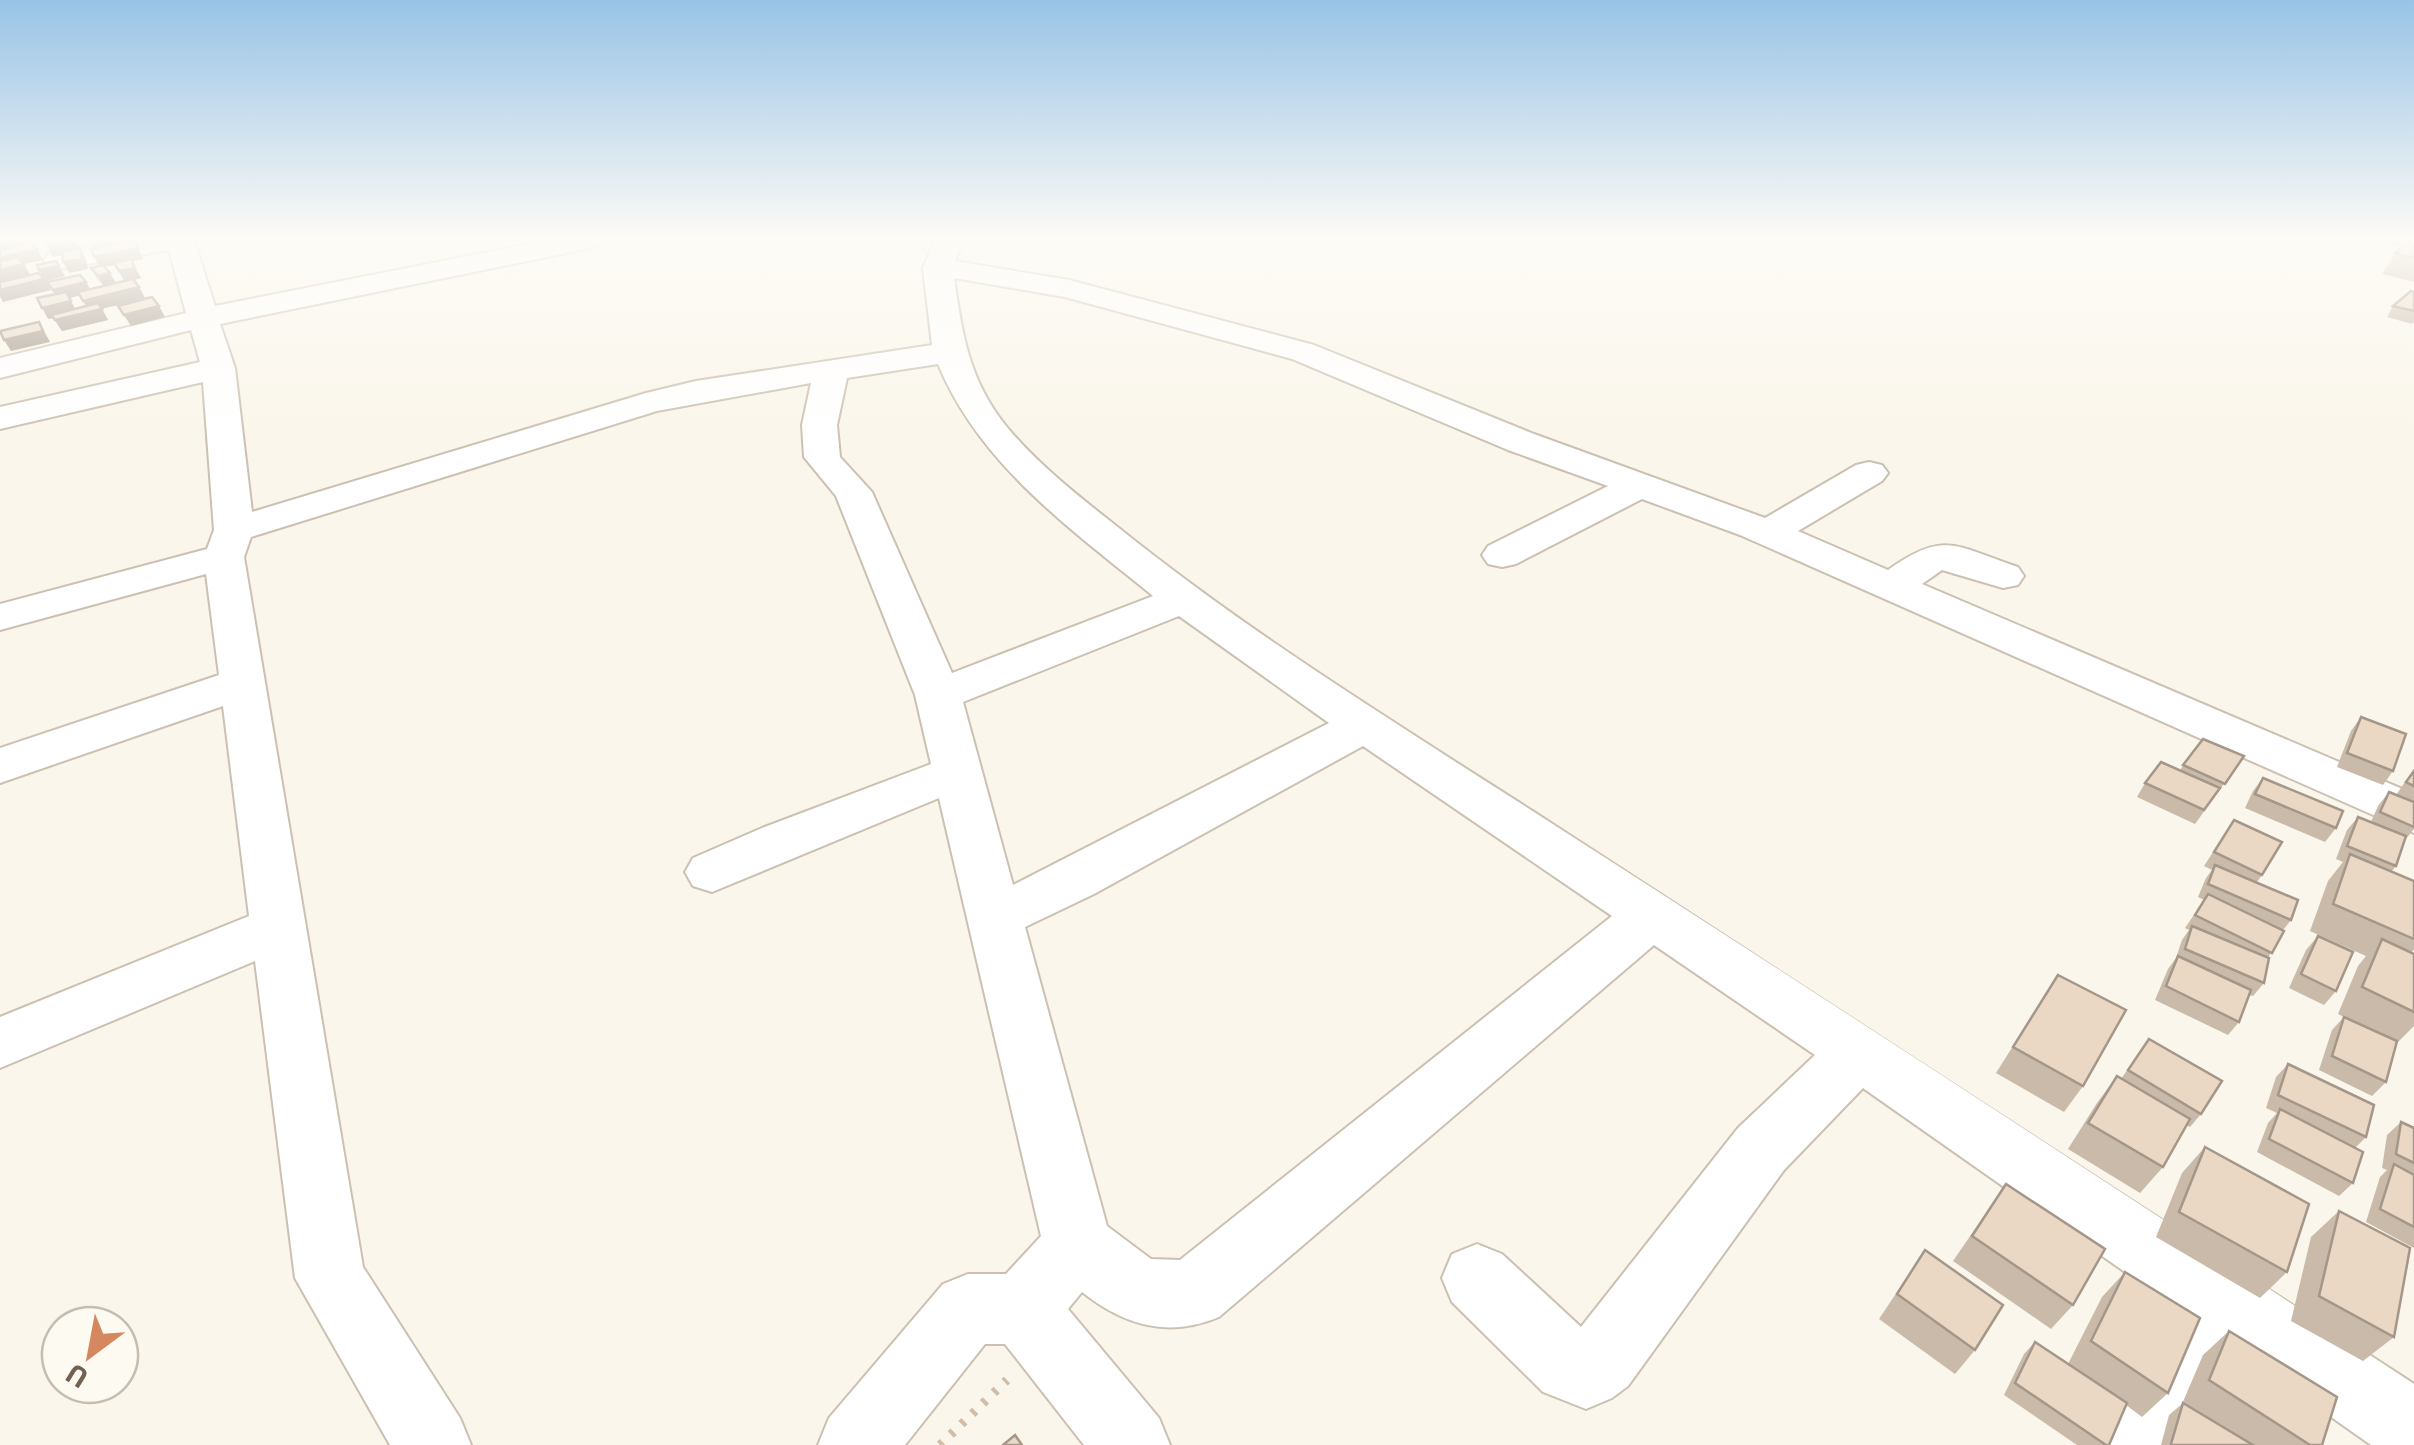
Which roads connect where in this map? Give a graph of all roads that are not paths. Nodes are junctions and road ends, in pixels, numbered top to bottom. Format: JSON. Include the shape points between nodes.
{"nodes":[{"id":1,"x":199,"y":307,"type":"edge"},
{"id":2,"x":252,"y":307,"type":"edge"},
{"id":3,"x":946,"y":307,"type":"edge"},
{"id":4,"x":1138,"y":307,"type":"edge"},
{"id":5,"x":202,"y":318,"type":"junction"},
{"id":6,"x":949,"y":352,"type":"junction"},
{"id":7,"x":0,"y":368,"type":"edge"},
{"id":8,"x":218,"y":368,"type":"junction"},
{"id":9,"x":832,"y":370,"type":"junction"},
{"id":10,"x":0,"y":418,"type":"edge"},
{"id":11,"x":1869,"y":473,"type":"dead end"},
{"id":12,"x":1640,"y":486,"type":"junction"},
{"id":13,"x":1767,"y":533,"type":"junction"},
{"id":14,"x":229,"y":544,"type":"junction"},
{"id":15,"x":1502,"y":555,"type":"dead end"},
{"id":16,"x":2002,"y":576,"type":"dead end"},
{"id":17,"x":1892,"y":588,"type":"junction"},
{"id":18,"x":1182,"y":599,"type":"junction"},
{"id":19,"x":0,"y":617,"type":"edge"},
{"id":20,"x":243,"y":684,"type":"junction"},
{"id":21,"x":938,"y":696,"type":"junction"},
{"id":22,"x":1364,"y":725,"type":"junction"},
{"id":23,"x":0,"y":766,"type":"edge"},
{"id":24,"x":958,"y":772,"type":"junction"},
{"id":25,"x":2414,"y":815,"type":"edge"},
{"id":26,"x":712,"y":872,"type":"dead end"},
{"id":27,"x":1652,"y":915,"type":"junction"},
{"id":28,"x":996,"y":916,"type":"junction"},
{"id":29,"x":280,"y":927,"type":"junction"},
{"id":30,"x":0,"y":1043,"type":"edge"},
{"id":31,"x":1857,"y":1052,"type":"junction"},
{"id":32,"x":1078,"y":1246,"type":"junction"},
{"id":33,"x":1478,"y":1278,"type":"dead end"},
{"id":34,"x":2230,"y":1304,"type":"junction"},
{"id":35,"x":1022,"y":1309,"type":"junction"},
{"id":36,"x":2414,"y":1429,"type":"edge"},
{"id":37,"x":433,"y":1445,"type":"edge"},
{"id":38,"x":856,"y":1445,"type":"edge"},
{"id":39,"x":1132,"y":1445,"type":"edge"},
{"id":40,"x":2138,"y":1445,"type":"edge"}],
"edges":[{"from":1,"to":5,"type":"street"},
{"from":2,"to":5,"type":"street"},
{"from":3,"to":6,"type":"street"},
{"from":4,"to":12,"type":"street","via":[[1303,352]]},
{"from":5,"to":7,"type":"street"},
{"from":5,"to":8,"type":"street"},
{"from":6,"to":9,"type":"street"},
{"from":6,"to":18,"type":"street","via":[[992,432],[1052,494]]},
{"from":8,"to":10,"type":"street"},
{"from":8,"to":14,"type":"street"},
{"from":9,"to":14,"type":"street","via":[[646,403]]},
{"from":9,"to":21,"type":"street","via":[[821,455],[853,492]]},
{"from":11,"to":13,"type":"street"},
{"from":12,"to":13,"type":"street"},
{"from":12,"to":15,"type":"street"},
{"from":13,"to":17,"type":"street"},
{"from":14,"to":19,"type":"street"},
{"from":14,"to":20,"type":"street"},
{"from":16,"to":17,"type":"street","via":[[1942,556]]},
{"from":17,"to":25,"type":"street"},
{"from":18,"to":21,"type":"street"},
{"from":18,"to":22,"type":"street"},
{"from":20,"to":23,"type":"street"},
{"from":20,"to":29,"type":"street"},
{"from":21,"to":24,"type":"street"},
{"from":22,"to":27,"type":"street"},
{"from":22,"to":28,"type":"street"},
{"from":24,"to":26,"type":"street"},
{"from":24,"to":28,"type":"street"},
{"from":27,"to":31,"type":"street"},
{"from":27,"to":32,"type":"street","via":[[1194,1293],[1143,1294]]},
{"from":28,"to":32,"type":"street"},
{"from":29,"to":30,"type":"street"},
{"from":29,"to":37,"type":"street","via":[[330,1278]]},
{"from":31,"to":33,"type":"street","via":[[1760,1149],[1602,1360],[1586,1372],[1569,1366]]},
{"from":31,"to":34,"type":"street"},
{"from":32,"to":35,"type":"street"},
{"from":34,"to":36,"type":"street"},
{"from":34,"to":40,"type":"street"},
{"from":35,"to":38,"type":"street","via":[[968,1310]]},
{"from":35,"to":39,"type":"street"}]}
